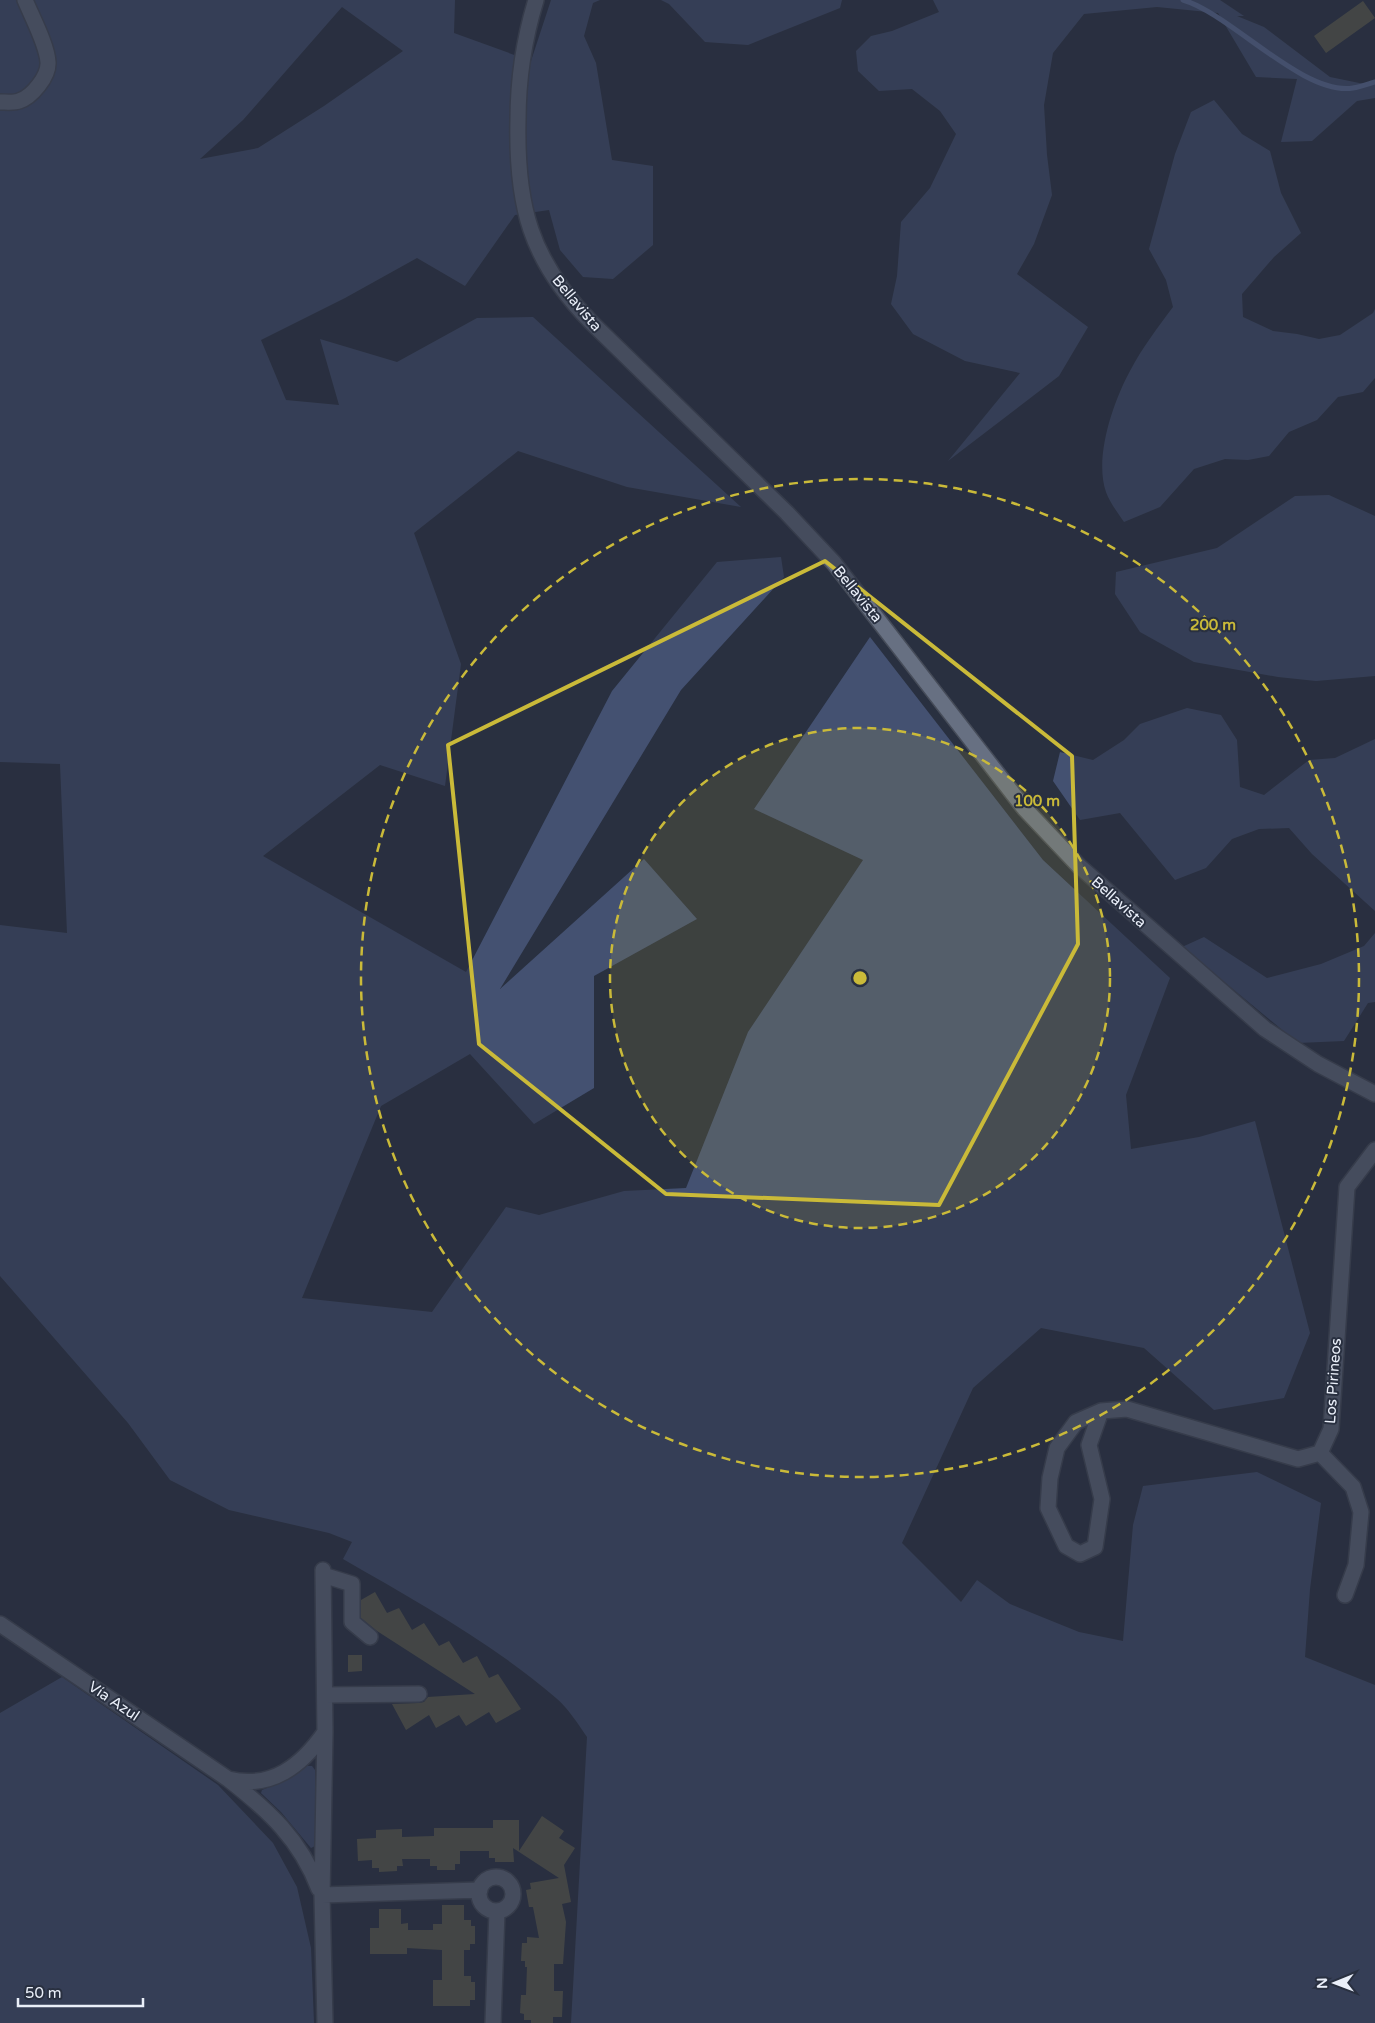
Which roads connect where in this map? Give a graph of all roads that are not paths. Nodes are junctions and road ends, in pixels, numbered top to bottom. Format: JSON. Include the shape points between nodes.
{"nodes":[{"id":1,"x":25,"y":0,"type":"edge"},
{"id":2,"x":536,"y":0,"type":"edge"},
{"id":3,"x":0,"y":102,"type":"edge"},
{"id":4,"x":1375,"y":1094,"type":"edge"},
{"id":5,"x":1375,"y":1150,"type":"edge"},
{"id":6,"x":1101,"y":1411,"type":"junction"},
{"id":7,"x":1320,"y":1453,"type":"junction"},
{"id":8,"x":1345,"y":1595,"type":"dead end"},
{"id":9,"x":0,"y":1624,"type":"edge"},
{"id":10,"x":370,"y":1637,"type":"dead end"},
{"id":11,"x":419,"y":1694,"type":"dead end"},
{"id":12,"x":325,"y":1695,"type":"junction"},
{"id":13,"x":325,"y":1732,"type":"junction"},
{"id":14,"x":228,"y":1779,"type":"junction"},
{"id":15,"x":480,"y":1890,"type":"junction"},
{"id":16,"x":322,"y":1895,"type":"junction"},
{"id":17,"x":496,"y":1911,"type":"junction"},
{"id":18,"x":326,"y":2023,"type":"edge"},
{"id":19,"x":493,"y":2023,"type":"edge"}],
"edges":[{"from":1,"to":3,"type":"street","via":[[48,63],[43,79],[30,95],[20,101]]},
{"from":2,"to":4,"type":"street","name":"Bellavista","via":[[520,71],[519,181],[539,251],[562,289],[591,322],[834,563],[1018,801],[1079,866],[1266,1028],[1318,1064]]},
{"from":5,"to":7,"type":"street","name":"Los Pirineos","via":[[1347,1187],[1331,1428]]},
{"from":6,"to":6,"type":"street","via":[[1089,1445],[1102,1499],[1094,1547],[1080,1554],[1066,1546],[1048,1508],[1050,1478],[1056,1448],[1076,1422]]},
{"from":6,"to":7,"type":"street","via":[[1127,1408],[1298,1458]]},
{"from":7,"to":8,"type":"street","via":[[1353,1487],[1361,1512],[1356,1565]]},
{"from":9,"to":14,"type":"street","name":"Vía Azul"},
{"from":10,"to":12,"type":"street","name":"Vía Azul","via":[[352,1622],[352,1584],[323,1573]]},
{"from":11,"to":12,"type":"street"},
{"from":12,"to":13,"type":"street","name":"Vía Azul"},
{"from":13,"to":14,"type":"street","name":"Vía Azul","via":[[305,1758],[286,1771],[260,1781]]},
{"from":13,"to":16,"type":"street","name":"Vía Azul"},
{"from":14,"to":16,"type":"street","name":"Vía Azul","via":[[262,1806],[292,1838],[309,1864]]},
{"from":15,"to":16,"type":"street"},
{"from":15,"to":17,"type":"street","via":[[482,1902]]},
{"from":15,"to":17,"type":"street","via":[[494,1878],[507,1881],[513,1893],[512,1900]]},
{"from":16,"to":18,"type":"street","name":"Vía Azul"},
{"from":17,"to":19,"type":"street"}]}
